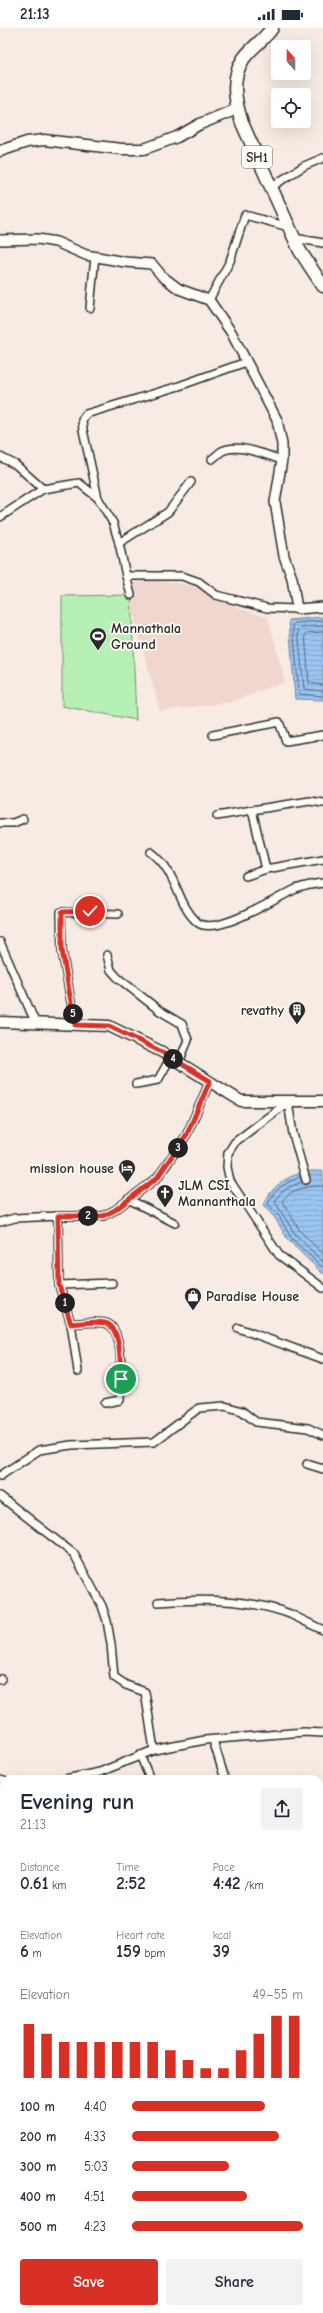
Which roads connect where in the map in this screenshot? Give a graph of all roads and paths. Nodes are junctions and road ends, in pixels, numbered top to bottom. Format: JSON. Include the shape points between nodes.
{"nodes":[{"id":1,"x":272,"y":28,"type":"edge"},
{"id":2,"x":237,"y":109,"type":"junction"},
{"id":3,"x":0,"y":151,"type":"edge"},
{"id":4,"x":323,"y":158,"type":"edge"},
{"id":5,"x":271,"y":187,"type":"junction"},
{"id":6,"x":292,"y":232,"type":"junction"},
{"id":7,"x":0,"y":240,"type":"edge"},
{"id":8,"x":323,"y":242,"type":"edge"},
{"id":9,"x":95,"y":256,"type":"junction"},
{"id":10,"x":323,"y":286,"type":"edge"},
{"id":11,"x":209,"y":300,"type":"junction"},
{"id":12,"x":90,"y":308,"type":"dead end"},
{"id":13,"x":246,"y":362,"type":"junction"},
{"id":14,"x":0,"y":457,"type":"edge"},
{"id":15,"x":212,"y":460,"type":"dead end"},
{"id":16,"x":282,"y":460,"type":"junction"},
{"id":17,"x":191,"y":482,"type":"dead end"},
{"id":18,"x":42,"y":489,"type":"junction"},
{"id":19,"x":98,"y":498,"type":"junction"},
{"id":20,"x":0,"y":516,"type":"edge"},
{"id":21,"x":119,"y":543,"type":"junction"},
{"id":22,"x":126,"y":576,"type":"junction"},
{"id":23,"x":131,"y":595,"type":"dead end"},
{"id":24,"x":323,"y":607,"type":"edge"},
{"id":25,"x":297,"y":609,"type":"junction"},
{"id":26,"x":213,"y":735,"type":"dead end"},
{"id":27,"x":323,"y":735,"type":"edge"},
{"id":28,"x":323,"y":803,"type":"edge"},
{"id":29,"x":252,"y":810,"type":"junction"},
{"id":30,"x":217,"y":816,"type":"dead end"},
{"id":31,"x":23,"y":820,"type":"dead end"},
{"id":32,"x":0,"y":823,"type":"edge"},
{"id":33,"x":150,"y":852,"type":"dead end"},
{"id":34,"x":323,"y":859,"type":"edge"},
{"id":35,"x":266,"y":869,"type":"junction"},
{"id":36,"x":246,"y":876,"type":"dead end"},
{"id":37,"x":323,"y":883,"type":"edge"},
{"id":38,"x":118,"y":914,"type":"dead end"},
{"id":39,"x":0,"y":942,"type":"edge"},
{"id":40,"x":107,"y":955,"type":"dead end"},
{"id":41,"x":0,"y":1022,"type":"edge"},
{"id":42,"x":36,"y":1024,"type":"junction"},
{"id":43,"x":75,"y":1025,"type":"junction"},
{"id":44,"x":175,"y":1060,"type":"junction"},
{"id":45,"x":210,"y":1081,"type":"junction"},
{"id":46,"x":136,"y":1084,"type":"dead end"},
{"id":47,"x":323,"y":1101,"type":"edge"},
{"id":48,"x":288,"y":1102,"type":"junction"},
{"id":49,"x":306,"y":1180,"type":"dead end"},
{"id":50,"x":128,"y":1199,"type":"junction"},
{"id":51,"x":58,"y":1216,"type":"junction"},
{"id":52,"x":0,"y":1222,"type":"edge"},
{"id":53,"x":175,"y":1223,"type":"dead end"},
{"id":54,"x":112,"y":1283,"type":"dead end"},
{"id":55,"x":59,"y":1285,"type":"junction"},
{"id":56,"x":323,"y":1288,"type":"edge"},
{"id":57,"x":71,"y":1324,"type":"junction"},
{"id":58,"x":238,"y":1328,"type":"dead end"},
{"id":59,"x":323,"y":1359,"type":"edge"},
{"id":60,"x":78,"y":1371,"type":"dead end"},
{"id":61,"x":105,"y":1403,"type":"dead end"},
{"id":62,"x":323,"y":1434,"type":"edge"},
{"id":63,"x":307,"y":1464,"type":"dead end"},
{"id":64,"x":323,"y":1468,"type":"edge"},
{"id":65,"x":0,"y":1476,"type":"edge"},
{"id":66,"x":0,"y":1496,"type":"edge"},
{"id":67,"x":158,"y":1602,"type":"dead end"},
{"id":68,"x":323,"y":1630,"type":"edge"},
{"id":69,"x":323,"y":1733,"type":"edge"},
{"id":70,"x":213,"y":1740,"type":"junction"},
{"id":71,"x":154,"y":1750,"type":"junction"},
{"id":72,"x":140,"y":1755,"type":"junction"},
{"id":73,"x":85,"y":1775,"type":"edge"},
{"id":74,"x":148,"y":1775,"type":"edge"},
{"id":75,"x":224,"y":1775,"type":"edge"}],
"edges":[{"from":1,"to":2,"type":"main road","number":"SH1","via":[[238,68],[235,88]]},
{"from":2,"to":3,"type":"main road","via":[[200,124],[177,137],[144,149],[33,140]]},
{"from":2,"to":5,"type":"main road","number":"SH1"},
{"from":4,"to":5,"type":"street","via":[[304,166]]},
{"from":5,"to":6,"type":"main road","number":"SH1"},
{"from":6,"to":8,"type":"street"},
{"from":6,"to":10,"type":"main road","number":"SH1","via":[[307,265]]},
{"from":6,"to":11,"type":"street","via":[[244,215],[230,261]]},
{"from":7,"to":9,"type":"street","via":[[38,238]]},
{"from":9,"to":11,"type":"street","via":[[152,264],[162,276],[179,289]]},
{"from":9,"to":12,"type":"street"},
{"from":11,"to":13,"type":"street","via":[[231,332]]},
{"from":13,"to":16,"type":"street","via":[[277,420]]},
{"from":13,"to":19,"type":"street","via":[[179,386],[86,414],[82,420],[83,430]]},
{"from":14,"to":18,"type":"street","via":[[16,465]]},
{"from":15,"to":16,"type":"street","via":[[222,451],[232,449],[245,449]]},
{"from":16,"to":25,"type":"street","via":[[275,502],[284,556],[292,578]]},
{"from":17,"to":21,"type":"street","via":[[168,512]]},
{"from":18,"to":19,"type":"street","via":[[79,483]]},
{"from":18,"to":20,"type":"street"},
{"from":19,"to":21,"type":"street","via":[[112,523]]},
{"from":21,"to":22,"type":"street"},
{"from":22,"to":23,"type":"street"},
{"from":22,"to":25,"type":"street","via":[[182,576],[199,582],[216,595],[267,608]]},
{"from":24,"to":25,"type":"street"},
{"from":26,"to":27,"type":"street","via":[[279,722],[286,741]]},
{"from":28,"to":29,"type":"street","via":[[310,801]]},
{"from":29,"to":30,"type":"street"},
{"from":29,"to":35,"type":"street"},
{"from":31,"to":32,"type":"street"},
{"from":33,"to":37,"type":"street","via":[[173,876],[175,887],[188,912],[198,924],[209,927],[244,916],[298,889]]},
{"from":34,"to":35,"type":"street"},
{"from":35,"to":36,"type":"street"},
{"from":38,"to":43,"type":"street","via":[[62,912],[62,950]]},
{"from":39,"to":42,"type":"street"},
{"from":40,"to":44,"type":"street","via":[[111,970],[118,978],[160,1011],[182,1024],[188,1040]]},
{"from":41,"to":42,"type":"main road"},
{"from":42,"to":43,"type":"main road"},
{"from":43,"to":44,"type":"main road","via":[[109,1026]]},
{"from":44,"to":45,"type":"main road"},
{"from":44,"to":46,"type":"street","via":[[158,1080]]},
{"from":45,"to":48,"type":"main road","via":[[241,1101]]},
{"from":45,"to":50,"type":"street","via":[[187,1134],[167,1164],[157,1178]]},
{"from":47,"to":48,"type":"main road"},
{"from":48,"to":49,"type":"street","via":[[292,1134]]},
{"from":48,"to":56,"type":"street","via":[[235,1142],[228,1153],[227,1167],[230,1182],[279,1255]]},
{"from":50,"to":51,"type":"street","via":[[103,1216]]},
{"from":50,"to":53,"type":"street"},
{"from":51,"to":52,"type":"street","via":[[15,1218]]},
{"from":51,"to":55,"type":"street"},
{"from":54,"to":55,"type":"street"},
{"from":55,"to":57,"type":"street"},
{"from":57,"to":60,"type":"street"},
{"from":57,"to":61,"type":"street","via":[[105,1323],[113,1327],[117,1334],[120,1400]]},
{"from":58,"to":59,"type":"street"},
{"from":62,"to":65,"type":"street","via":[[308,1428],[256,1422],[242,1411],[225,1406],[199,1408],[154,1442],[71,1445],[39,1450]]},
{"from":63,"to":64,"type":"street"},
{"from":66,"to":71,"type":"street","via":[[74,1554],[102,1606],[107,1621],[114,1677],[126,1686],[145,1692]]},
{"from":67,"to":68,"type":"street","via":[[194,1599],[243,1603],[289,1614]]},
{"from":69,"to":70,"type":"street","via":[[304,1732]]},
{"from":70,"to":71,"type":"street"},
{"from":70,"to":75,"type":"street"},
{"from":71,"to":72,"type":"street"},
{"from":72,"to":73,"type":"street","via":[[100,1772]]},
{"from":72,"to":74,"type":"street"}]}
